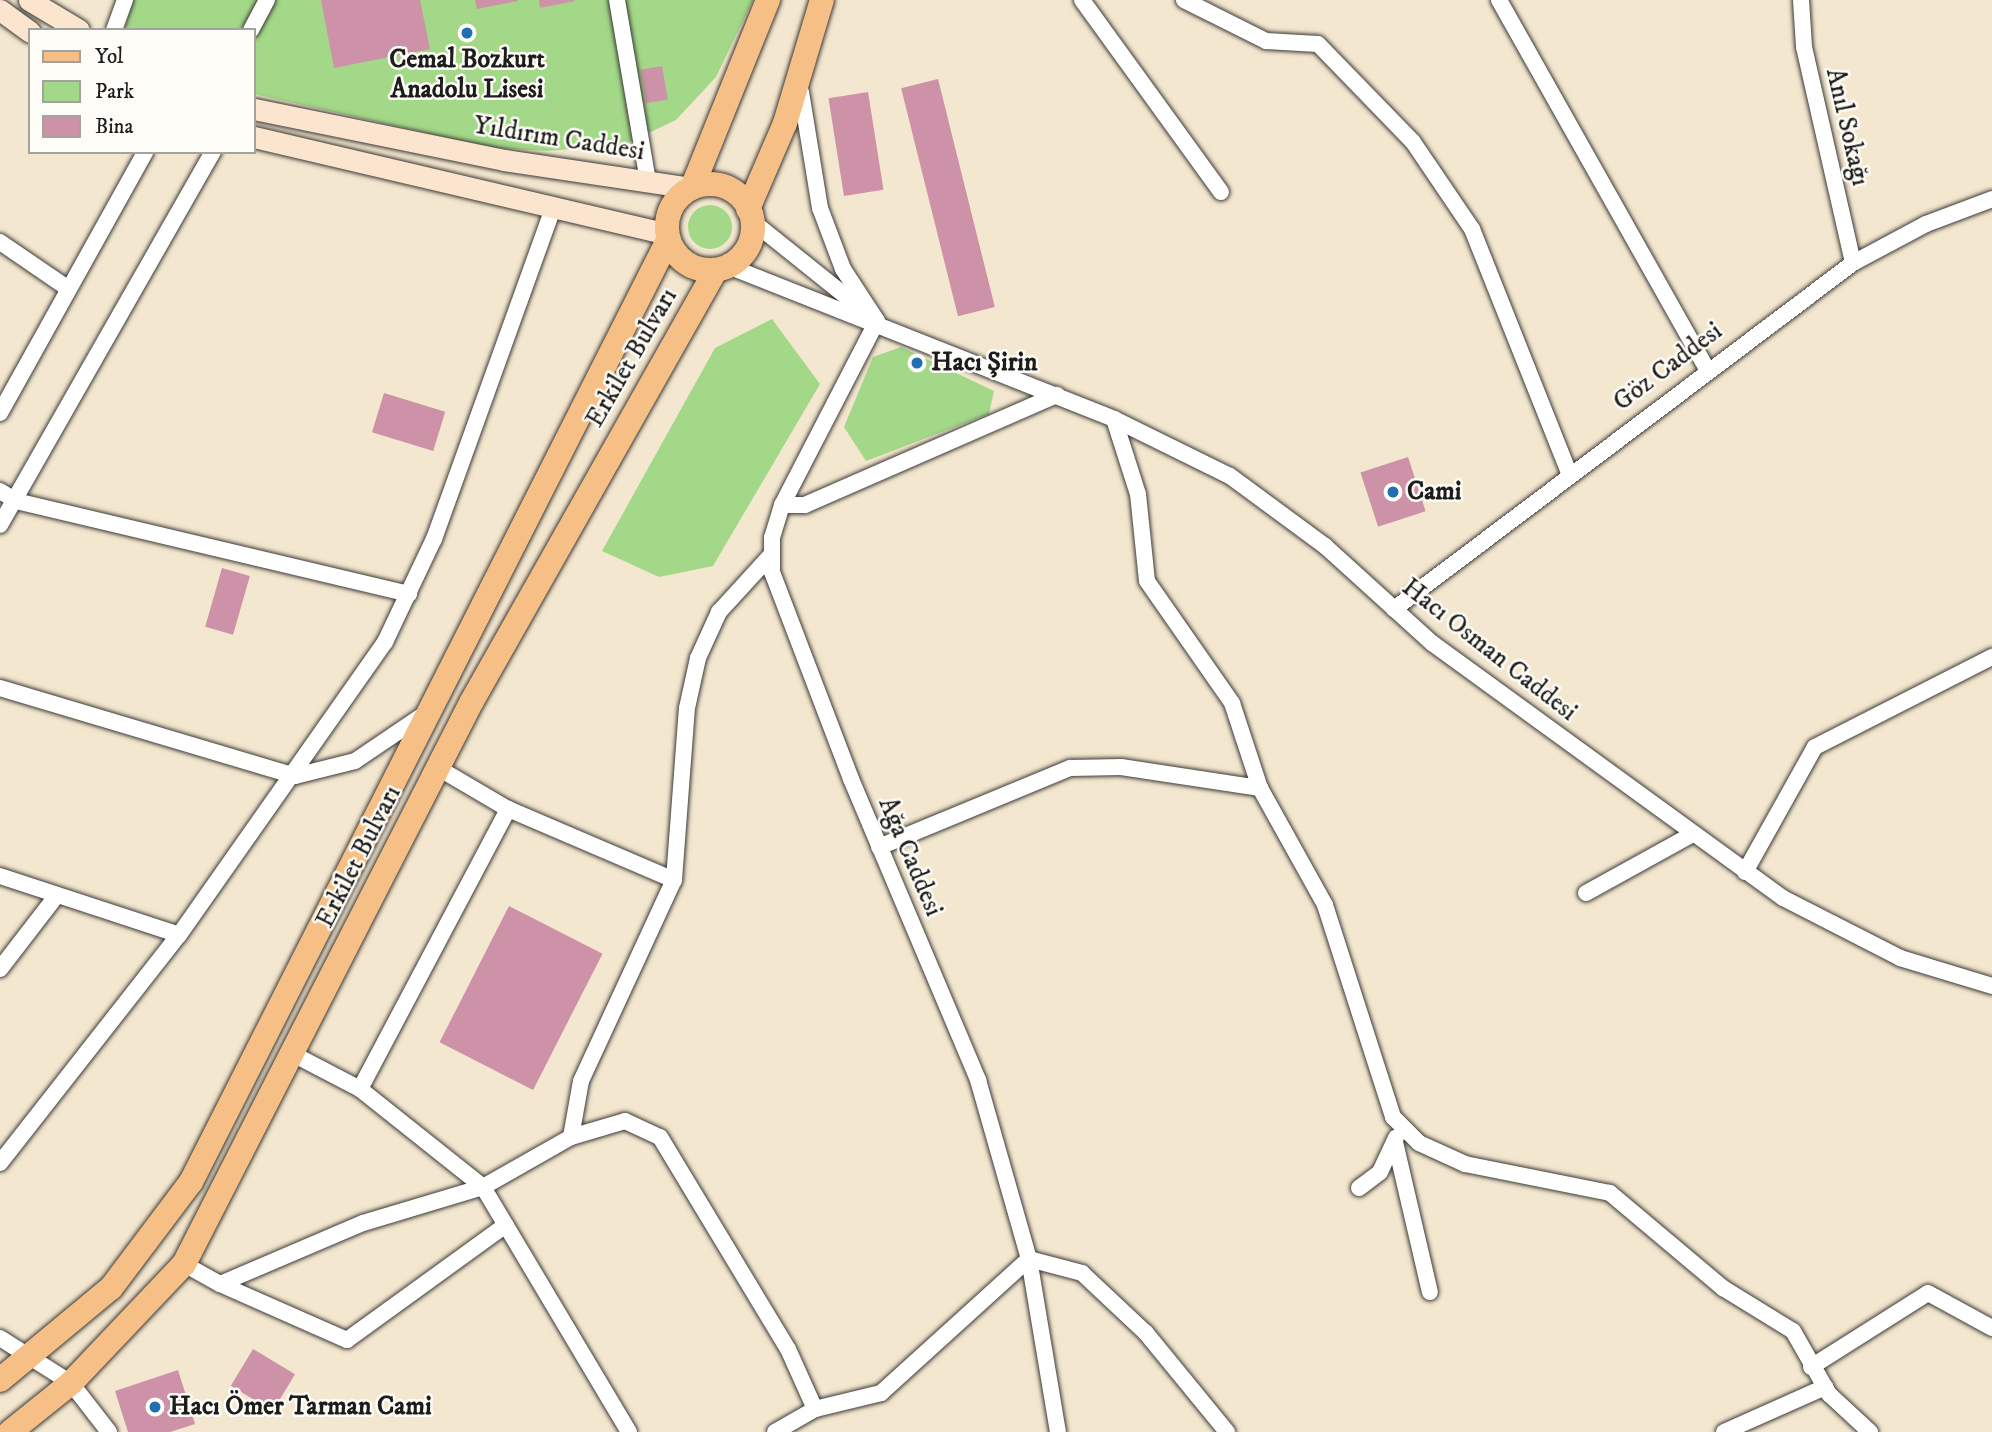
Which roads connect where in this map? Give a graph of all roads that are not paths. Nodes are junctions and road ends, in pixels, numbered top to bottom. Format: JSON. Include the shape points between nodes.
{"nodes":[{"id":1,"x":29,"y":0,"type":"edge"},
{"id":2,"x":125,"y":0,"type":"edge"},
{"id":3,"x":267,"y":0,"type":"edge"},
{"id":4,"x":617,"y":0,"type":"edge"},
{"id":5,"x":768,"y":0,"type":"edge"},
{"id":6,"x":822,"y":0,"type":"edge"},
{"id":7,"x":1082,"y":0,"type":"edge"},
{"id":8,"x":1184,"y":0,"type":"edge"},
{"id":9,"x":1499,"y":0,"type":"edge"},
{"id":10,"x":1801,"y":0,"type":"edge"},
{"id":11,"x":0,"y":10,"type":"edge"},
{"id":12,"x":76,"y":28,"type":"edge"},
{"id":13,"x":115,"y":28,"type":"edge"},
{"id":14,"x":252,"y":28,"type":"edge"},
{"id":15,"x":28,"y":31,"type":"edge"},
{"id":16,"x":800,"y":72,"type":"junction"},
{"id":17,"x":256,"y":109,"type":"edge"},
{"id":18,"x":256,"y":136,"type":"edge"},
{"id":19,"x":144,"y":154,"type":"edge"},
{"id":20,"x":212,"y":154,"type":"edge"},
{"id":21,"x":648,"y":182,"type":"junction"},
{"id":22,"x":692,"y":188,"type":"junction"},
{"id":23,"x":1220,"y":192,"type":"dead end"},
{"id":24,"x":1992,"y":200,"type":"edge"},
{"id":25,"x":553,"y":208,"type":"junction"},
{"id":26,"x":750,"y":215,"type":"junction"},
{"id":27,"x":668,"y":237,"type":"junction"},
{"id":28,"x":0,"y":242,"type":"edge"},
{"id":29,"x":1853,"y":263,"type":"junction"},
{"id":30,"x":722,"y":268,"type":"junction"},
{"id":31,"x":69,"y":289,"type":"junction"},
{"id":32,"x":877,"y":321,"type":"junction"},
{"id":33,"x":1706,"y":368,"type":"junction"},
{"id":34,"x":1056,"y":395,"type":"junction"},
{"id":35,"x":0,"y":413,"type":"edge"},
{"id":36,"x":1114,"y":419,"type":"junction"},
{"id":37,"x":1569,"y":473,"type":"junction"},
{"id":38,"x":0,"y":492,"type":"edge"},
{"id":39,"x":16,"y":501,"type":"junction"},
{"id":40,"x":782,"y":505,"type":"junction"},
{"id":41,"x":0,"y":525,"type":"edge"},
{"id":42,"x":771,"y":555,"type":"junction"},
{"id":43,"x":409,"y":594,"type":"junction"},
{"id":44,"x":1394,"y":609,"type":"junction"},
{"id":45,"x":1992,"y":657,"type":"edge"},
{"id":46,"x":0,"y":688,"type":"edge"},
{"id":47,"x":435,"y":701,"type":"junction"},
{"id":48,"x":438,"y":768,"type":"junction"},
{"id":49,"x":295,"y":776,"type":"junction"},
{"id":50,"x":1260,"y":788,"type":"junction"},
{"id":51,"x":508,"y":809,"type":"junction"},
{"id":52,"x":1693,"y":834,"type":"junction"},
{"id":53,"x":879,"y":847,"type":"junction"},
{"id":54,"x":1745,"y":872,"type":"junction"},
{"id":55,"x":0,"y":876,"type":"edge"},
{"id":56,"x":674,"y":880,"type":"junction"},
{"id":57,"x":1586,"y":893,"type":"dead end"},
{"id":58,"x":57,"y":895,"type":"junction"},
{"id":59,"x":179,"y":935,"type":"junction"},
{"id":60,"x":0,"y":969,"type":"edge"},
{"id":61,"x":1992,"y":986,"type":"edge"},
{"id":62,"x":293,"y":1054,"type":"junction"},
{"id":63,"x":360,"y":1088,"type":"junction"},
{"id":64,"x":1398,"y":1134,"type":"junction"},
{"id":65,"x":571,"y":1137,"type":"junction"},
{"id":66,"x":0,"y":1163,"type":"edge"},
{"id":67,"x":482,"y":1187,"type":"junction"},
{"id":68,"x":1359,"y":1188,"type":"dead end"},
{"id":69,"x":506,"y":1225,"type":"junction"},
{"id":70,"x":1029,"y":1259,"type":"junction"},
{"id":71,"x":184,"y":1264,"type":"junction"},
{"id":72,"x":220,"y":1284,"type":"junction"},
{"id":73,"x":1430,"y":1292,"type":"dead end"},
{"id":74,"x":1992,"y":1328,"type":"edge"},
{"id":75,"x":10,"y":1347,"type":"edge"},
{"id":76,"x":1811,"y":1367,"type":"junction"},
{"id":77,"x":0,"y":1380,"type":"edge"},
{"id":78,"x":71,"y":1383,"type":"junction"},
{"id":79,"x":1825,"y":1387,"type":"junction"},
{"id":80,"x":815,"y":1409,"type":"junction"},
{"id":81,"x":10,"y":1432,"type":"edge"},
{"id":82,"x":109,"y":1432,"type":"edge"},
{"id":83,"x":629,"y":1432,"type":"edge"},
{"id":84,"x":775,"y":1432,"type":"edge"},
{"id":85,"x":1058,"y":1432,"type":"edge"},
{"id":86,"x":1227,"y":1432,"type":"edge"},
{"id":87,"x":1724,"y":1432,"type":"edge"},
{"id":88,"x":1870,"y":1432,"type":"edge"}],
"edges":[{"from":1,"to":12,"type":"street"},
{"from":2,"to":13,"type":"street"},
{"from":3,"to":14,"type":"street"},
{"from":4,"to":21,"type":"street"},
{"from":5,"to":22,"type":"main road"},
{"from":6,"to":16,"type":"main road"},
{"from":7,"to":23,"type":"street"},
{"from":8,"to":37,"type":"street","via":[[1266,41],[1318,44],[1413,142],[1472,229]]},
{"from":9,"to":33,"type":"street"},
{"from":10,"to":29,"type":"street","name":"Anıl Sokağı","via":[[1804,47]]},
{"from":11,"to":15,"type":"street"},
{"from":16,"to":26,"type":"main road"},
{"from":16,"to":32,"type":"street","via":[[805,141],[820,208],[844,268]]},
{"from":17,"to":21,"type":"street","name":"Yıldırım Caddesi"},
{"from":18,"to":25,"type":"street","via":[[479,184]]},
{"from":19,"to":31,"type":"street"},
{"from":20,"to":39,"type":"street"},
{"from":21,"to":22,"type":"street","name":"Yıldırım Caddesi"},
{"from":22,"to":26,"type":"main road","via":[[727,188]]},
{"from":22,"to":27,"type":"main road","via":[[673,204]]},
{"from":24,"to":29,"type":"street","name":"Göz Caddesi","via":[[1926,224]]},
{"from":25,"to":27,"type":"street"},
{"from":25,"to":43,"type":"street"},
{"from":26,"to":30,"type":"main road","via":[[746,250]]},
{"from":26,"to":32,"type":"street"},
{"from":27,"to":30,"type":"main road","via":[[682,260]]},
{"from":27,"to":47,"type":"main road","name":"Erkilet Bulvarı"},
{"from":28,"to":31,"type":"street"},
{"from":29,"to":33,"type":"street","name":"Göz Caddesi"},
{"from":30,"to":32,"type":"street"},
{"from":30,"to":48,"type":"main road","name":"Erkilet Bulvarı"},
{"from":31,"to":35,"type":"street"},
{"from":32,"to":34,"type":"street","name":"Hacı Osman Caddesi"},
{"from":32,"to":40,"type":"street","name":"Ağa Caddesi"},
{"from":33,"to":37,"type":"street","name":"Göz Caddesi"},
{"from":34,"to":36,"type":"street","name":"Hacı Osman Caddesi"},
{"from":34,"to":40,"type":"street","via":[[805,505]]},
{"from":36,"to":44,"type":"street","name":"Hacı Osman Caddesi","via":[[1263,498]]},
{"from":36,"to":50,"type":"street","via":[[1138,494],[1147,581],[1232,703]]},
{"from":37,"to":44,"type":"street","name":"Göz Caddesi"},
{"from":38,"to":39,"type":"street"},
{"from":39,"to":41,"type":"street"},
{"from":39,"to":43,"type":"street"},
{"from":40,"to":42,"type":"street","name":"Ağa Caddesi"},
{"from":42,"to":53,"type":"street","name":"Ağa Caddesi","via":[[777,588]]},
{"from":42,"to":56,"type":"street","via":[[719,612],[698,658],[687,708]]},
{"from":43,"to":49,"type":"street","via":[[366,673]]},
{"from":44,"to":52,"type":"street","name":"Hacı Osman Caddesi"},
{"from":45,"to":54,"type":"street","via":[[1815,747]]},
{"from":46,"to":49,"type":"street"},
{"from":47,"to":49,"type":"street","via":[[373,752]]},
{"from":47,"to":75,"type":"main road","name":"Erkilet Bulvarı","via":[[191,1182],[111,1288]]},
{"from":48,"to":51,"type":"street"},
{"from":48,"to":62,"type":"main road","name":"Erkilet Bulvarı"},
{"from":49,"to":59,"type":"street"},
{"from":50,"to":53,"type":"street","via":[[1121,767],[1070,768]]},
{"from":50,"to":64,"type":"street","via":[[1325,905]]},
{"from":51,"to":56,"type":"street"},
{"from":51,"to":63,"type":"street"},
{"from":52,"to":54,"type":"street","name":"Hacı Osman Caddesi"},
{"from":52,"to":57,"type":"street"},
{"from":53,"to":70,"type":"street","name":"Ağa Caddesi","via":[[978,1080]]},
{"from":54,"to":61,"type":"street","name":"Hacı Osman Caddesi","via":[[1864,942]]},
{"from":55,"to":58,"type":"street"},
{"from":56,"to":65,"type":"street","via":[[581,1081]]},
{"from":58,"to":59,"type":"street"},
{"from":58,"to":60,"type":"street"},
{"from":59,"to":66,"type":"street"},
{"from":62,"to":63,"type":"street"},
{"from":62,"to":71,"type":"main road","name":"Erkilet Bulvarı"},
{"from":63,"to":67,"type":"street"},
{"from":64,"to":68,"type":"street","via":[[1380,1172]]},
{"from":64,"to":73,"type":"street"},
{"from":64,"to":76,"type":"street","via":[[1465,1164],[1609,1193],[1734,1296],[1793,1331]]},
{"from":65,"to":67,"type":"street"},
{"from":65,"to":80,"type":"street","via":[[625,1121],[660,1137],[788,1349]]},
{"from":67,"to":69,"type":"street"},
{"from":67,"to":72,"type":"street","via":[[363,1223]]},
{"from":69,"to":72,"type":"street","via":[[347,1340]]},
{"from":69,"to":83,"type":"street"},
{"from":70,"to":80,"type":"street","via":[[881,1393]]},
{"from":70,"to":85,"type":"street","name":"Ağa Caddesi"},
{"from":70,"to":86,"type":"street","via":[[1082,1273],[1146,1333]]},
{"from":71,"to":72,"type":"street"},
{"from":71,"to":78,"type":"main road","name":"Erkilet Bulvarı"},
{"from":74,"to":76,"type":"street","via":[[1928,1293]]},
{"from":75,"to":77,"type":"main road","name":"Erkilet Bulvarı"},
{"from":75,"to":78,"type":"street"},
{"from":76,"to":79,"type":"street"},
{"from":78,"to":81,"type":"main road","name":"Erkilet Bulvarı"},
{"from":78,"to":82,"type":"street"},
{"from":79,"to":87,"type":"street"},
{"from":79,"to":88,"type":"street"},
{"from":80,"to":84,"type":"street"}]}
